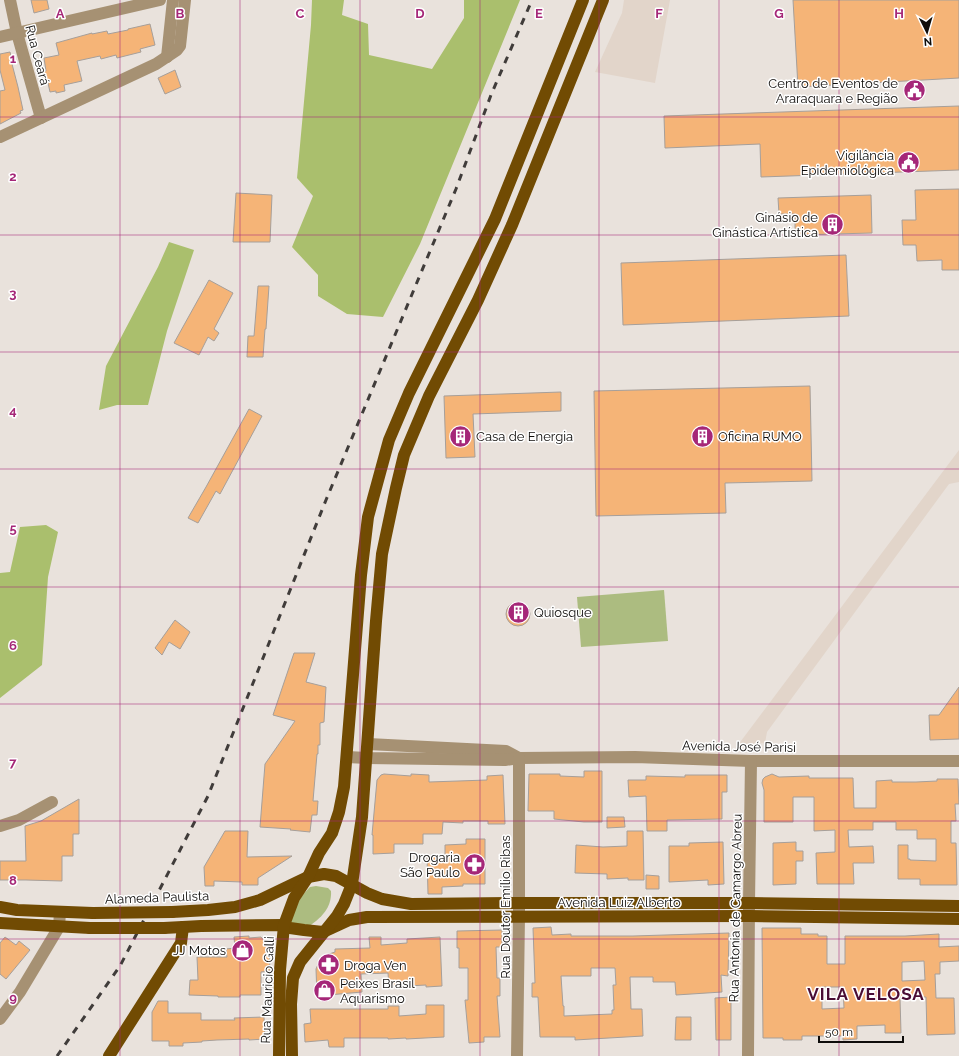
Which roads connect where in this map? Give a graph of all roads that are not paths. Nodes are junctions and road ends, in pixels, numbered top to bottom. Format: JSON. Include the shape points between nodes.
{"nodes":[{"id":1,"x":10,"y":0,"type":"edge"},
{"id":2,"x":160,"y":0,"type":"edge"},
{"id":3,"x":173,"y":0,"type":"edge"},
{"id":4,"x":185,"y":0,"type":"edge"},
{"id":5,"x":583,"y":0,"type":"edge"},
{"id":6,"x":603,"y":0,"type":"edge"},
{"id":7,"x":16,"y":33,"type":"junction"},
{"id":8,"x":0,"y":37,"type":"edge"},
{"id":9,"x":167,"y":57,"type":"junction"},
{"id":10,"x":41,"y":118,"type":"junction"},
{"id":11,"x":0,"y":138,"type":"edge"},
{"id":12,"x":368,"y":744,"type":"junction"},
{"id":13,"x":347,"y":757,"type":"junction"},
{"id":14,"x":367,"y":758,"type":"junction"},
{"id":15,"x":519,"y":758,"type":"junction"},
{"id":16,"x":751,"y":761,"type":"junction"},
{"id":17,"x":959,"y":761,"type":"edge"},
{"id":18,"x":52,"y":802,"type":"dead end"},
{"id":19,"x":0,"y":826,"type":"edge"},
{"id":20,"x":308,"y":877,"type":"junction"},
{"id":21,"x":352,"y":884,"type":"junction"},
{"id":22,"x":519,"y":903,"type":"junction"},
{"id":23,"x":749,"y":903,"type":"junction"},
{"id":24,"x":959,"y":906,"type":"edge"},
{"id":25,"x":0,"y":907,"type":"edge"},
{"id":26,"x":60,"y":912,"type":"junction"},
{"id":27,"x":519,"y":916,"type":"junction"},
{"id":28,"x":749,"y":916,"type":"junction"},
{"id":29,"x":959,"y":919,"type":"edge"},
{"id":30,"x":0,"y":923,"type":"edge"},
{"id":31,"x":284,"y":925,"type":"junction"},
{"id":32,"x":59,"y":927,"type":"junction"},
{"id":33,"x":183,"y":927,"type":"junction"},
{"id":34,"x":323,"y":932,"type":"junction"},
{"id":35,"x":0,"y":1020,"type":"edge"},
{"id":36,"x":113,"y":1056,"type":"edge"},
{"id":37,"x":279,"y":1056,"type":"edge"},
{"id":38,"x":292,"y":1056,"type":"edge"},
{"id":39,"x":517,"y":1056,"type":"edge"},
{"id":40,"x":748,"y":1056,"type":"edge"}],
"edges":[{"from":1,"to":7,"type":"street","name":"Rua Ceará"},
{"from":2,"to":7,"type":"street"},
{"from":3,"to":9,"type":"street"},
{"from":4,"to":9,"type":"street","via":[[180,46]]},
{"from":5,"to":13,"type":"main road","name":"Rua Mauricio Galli","via":[[495,219],[409,393],[389,440],[368,517]]},
{"from":6,"to":12,"type":"main road","name":"Rua Mauricio Galli","via":[[512,225],[478,300],[428,396],[404,455],[382,554]]},
{"from":7,"to":8,"type":"street"},
{"from":7,"to":10,"type":"street","name":"Rua Ceará"},
{"from":9,"to":10,"type":"street"},
{"from":10,"to":11,"type":"street"},
{"from":12,"to":14,"type":"main road","name":"Rua Mauricio Galli"},
{"from":12,"to":15,"type":"street","name":"Avenida José Parisi","via":[[506,750]]},
{"from":13,"to":14,"type":"street","name":"Avenida José Parisi"},
{"from":13,"to":20,"type":"main road","name":"Rua Mauricio Galli","via":[[340,812],[332,833]]},
{"from":14,"to":15,"type":"street","name":"Avenida José Parisi"},
{"from":14,"to":21,"type":"main road","name":"Rua Mauricio Galli","via":[[362,817]]},
{"from":15,"to":16,"type":"street","name":"Avenida José Parisi"},
{"from":15,"to":22,"type":"street","name":"Rua Doutor Emílio Ribas"},
{"from":16,"to":17,"type":"street","name":"Avenida José Parisi"},
{"from":16,"to":23,"type":"street","name":"Rua Antonia de Camargo Abreu"},
{"from":18,"to":19,"type":"street","via":[[19,820]]},
{"from":20,"to":21,"type":"main road","name":"Avenida Luiz Alberto","via":[[324,874],[336,876]]},
{"from":20,"to":26,"type":"main road","name":"Alameda Paulista","bridge":true,"via":[[260,900],[235,907],[172,912]]},
{"from":20,"to":31,"type":"main road","name":"Rua Mauricio Galli","via":[[294,898]]},
{"from":21,"to":22,"type":"main road","name":"Avenida Luiz Alberto","via":[[382,899],[411,904]]},
{"from":21,"to":34,"type":"main road","name":"Rua Mauricio Galli","via":[[337,916]]},
{"from":22,"to":23,"type":"main road","name":"Avenida Luiz Alberto"},
{"from":22,"to":27,"type":"street","name":"Rua Doutor Emílio Ribas"},
{"from":23,"to":24,"type":"main road","name":"Avenida Luiz Alberto"},
{"from":23,"to":28,"type":"street","name":"Rua Antonia de Camargo Abreu"},
{"from":25,"to":26,"type":"main road","name":"Alameda Paulista"},
{"from":26,"to":32,"type":"street"},
{"from":27,"to":28,"type":"main road","name":"Avenida Luiz Alberto"},
{"from":27,"to":34,"type":"main road","name":"Avenida Luiz Alberto","via":[[367,916],[349,920]]},
{"from":27,"to":39,"type":"street","name":"Rua Doutor Emílio Ribas"},
{"from":28,"to":29,"type":"main road","name":"Avenida Luiz Alberto"},
{"from":28,"to":40,"type":"street","name":"Rua Antonia de Camargo Abreu"},
{"from":30,"to":32,"type":"main road"},
{"from":31,"to":33,"type":"main road"},
{"from":31,"to":34,"type":"main road"},
{"from":31,"to":37,"type":"main road","name":"Rua Mauricio Galli","via":[[280,970]]},
{"from":32,"to":33,"type":"main road","bridge":true},
{"from":32,"to":35,"type":"street"},
{"from":33,"to":36,"type":"main road","via":[[181,944]]},
{"from":34,"to":38,"type":"main road","name":"Rua Mauricio Galli","via":[[300,962],[293,978]]}]}
